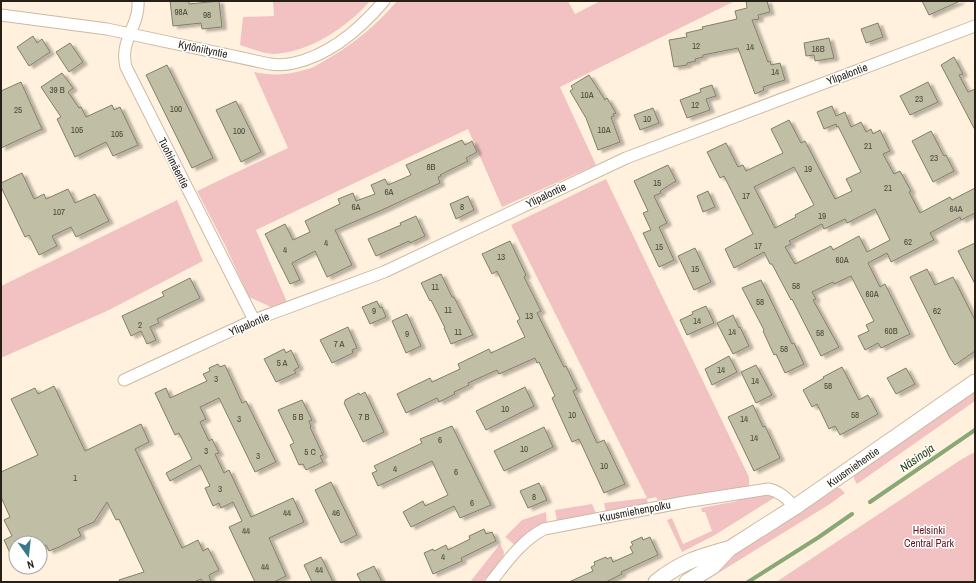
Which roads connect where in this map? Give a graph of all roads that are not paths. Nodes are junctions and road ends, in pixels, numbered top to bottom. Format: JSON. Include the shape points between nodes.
{"nodes":[{"id":1,"x":138,"y":1,"type":"edge"},
{"id":2,"x":384,"y":1,"type":"edge"},
{"id":3,"x":1,"y":15,"type":"edge"},
{"id":4,"x":975,"y":26,"type":"edge"},
{"id":5,"x":130,"y":34,"type":"junction"},
{"id":6,"x":254,"y":320,"type":"junction"},
{"id":7,"x":124,"y":380,"type":"dead end"},
{"id":8,"x":975,"y":382,"type":"edge"},
{"id":9,"x":795,"y":507,"type":"junction"},
{"id":10,"x":729,"y":549,"type":"junction"},
{"id":11,"x":491,"y":582,"type":"edge"},
{"id":12,"x":656,"y":582,"type":"edge"},
{"id":13,"x":687,"y":582,"type":"edge"}],
"edges":[{"from":1,"to":5,"type":"street","name":"Tuohimäentie","via":[[139,8]]},
{"from":2,"to":5,"type":"street","name":"Kytöniityntie","via":[[336,44],[294,64],[270,64]]},
{"from":3,"to":5,"type":"street","name":"Kytöniityntie"},
{"from":4,"to":6,"type":"street","name":"Ylipalontie","via":[[626,158],[384,272]]},
{"from":5,"to":6,"type":"street","name":"Tuohimäentie","via":[[123,57],[126,67]]},
{"from":6,"to":7,"type":"street","name":"Ylipalontie"},
{"from":8,"to":9,"type":"main road","name":"Kuusmiehentie"},
{"from":9,"to":10,"type":"main road","name":"Kuusmiehentie"},
{"from":9,"to":11,"type":"street","name":"Kuusmiehenpolku","via":[[775,490],[768,489],[544,529],[519,547]]},
{"from":10,"to":12,"type":"main road","name":"Kuusmiehentie","via":[[684,563]]},
{"from":10,"to":13,"type":"main road","name":"Kuusmiehentie","via":[[713,566]]}]}
